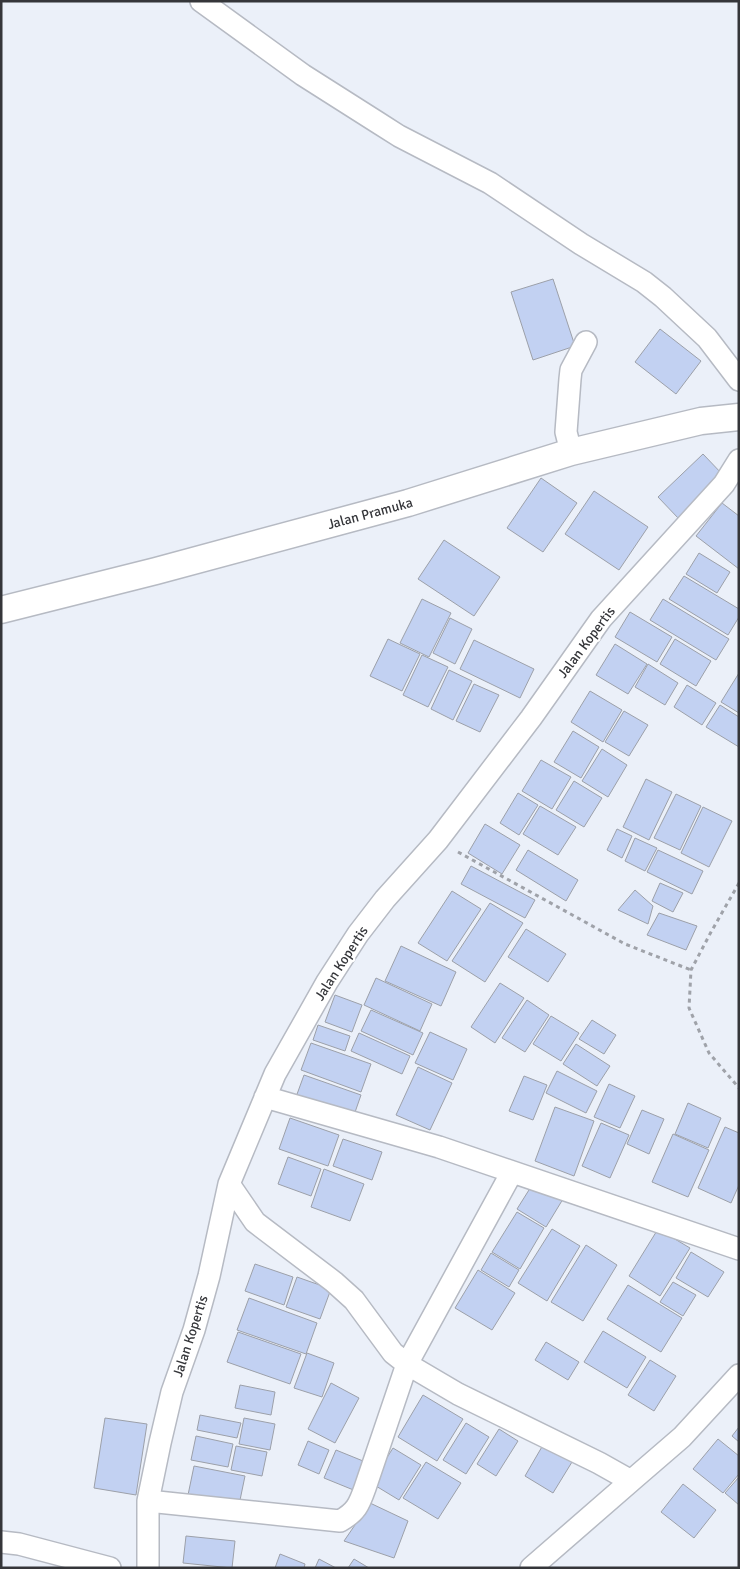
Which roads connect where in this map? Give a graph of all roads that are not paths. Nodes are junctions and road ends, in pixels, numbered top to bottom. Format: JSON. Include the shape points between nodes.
{"nodes":[{"id":1,"x":201,"y":1,"type":"edge"},
{"id":2,"x":586,"y":342,"type":"dead end"},
{"id":3,"x":739,"y":380,"type":"edge"},
{"id":4,"x":739,"y":417,"type":"edge"},
{"id":5,"x":571,"y":452,"type":"junction"},
{"id":6,"x":739,"y":460,"type":"edge"},
{"id":7,"x":731,"y":488,"type":"edge"},
{"id":8,"x":1,"y":610,"type":"edge"},
{"id":9,"x":265,"y":1097,"type":"junction"},
{"id":10,"x":512,"y":1172,"type":"junction"},
{"id":11,"x":229,"y":1184,"type":"junction"},
{"id":12,"x":739,"y":1249,"type":"edge"},
{"id":13,"x":407,"y":1364,"type":"junction"},
{"id":14,"x":739,"y":1375,"type":"edge"},
{"id":15,"x":631,"y":1481,"type":"junction"},
{"id":16,"x":148,"y":1501,"type":"junction"},
{"id":17,"x":1,"y":1542,"type":"edge"},
{"id":18,"x":110,"y":1568,"type":"edge"},
{"id":19,"x":148,"y":1568,"type":"edge"},
{"id":20,"x":530,"y":1568,"type":"edge"}],
"edges":[{"from":1,"to":3,"type":"street","via":[[304,75],[399,136],[490,183],[644,282],[707,338]]},
{"from":2,"to":5,"type":"street","via":[[571,370],[566,432]]},
{"from":4,"to":5,"type":"street","name":"Jalan Pramuka","via":[[701,421]]},
{"from":5,"to":8,"type":"street","name":"Jalan Pramuka","via":[[408,503]]},
{"from":6,"to":7,"type":"street","name":"Jalan Kopertis"},
{"from":7,"to":9,"type":"street","name":"Jalan Kopertis","via":[[601,619],[438,840],[384,899],[327,982]]},
{"from":9,"to":10,"type":"street","via":[[439,1147]]},
{"from":9,"to":11,"type":"street","name":"Jalan Kopertis"},
{"from":10,"to":12,"type":"street"},
{"from":10,"to":13,"type":"street"},
{"from":11,"to":13,"type":"street","via":[[255,1222],[354,1300],[393,1353]]},
{"from":11,"to":16,"type":"street","name":"Jalan Kopertis","via":[[209,1276],[172,1392]]},
{"from":13,"to":15,"type":"street","via":[[458,1394]]},
{"from":13,"to":16,"type":"street","via":[[360,1501],[351,1515],[340,1522]]},
{"from":14,"to":15,"type":"street","via":[[682,1437]]},
{"from":15,"to":20,"type":"street"},
{"from":16,"to":19,"type":"street","name":"Jalan Kopertis"},
{"from":17,"to":18,"type":"street"}]}
